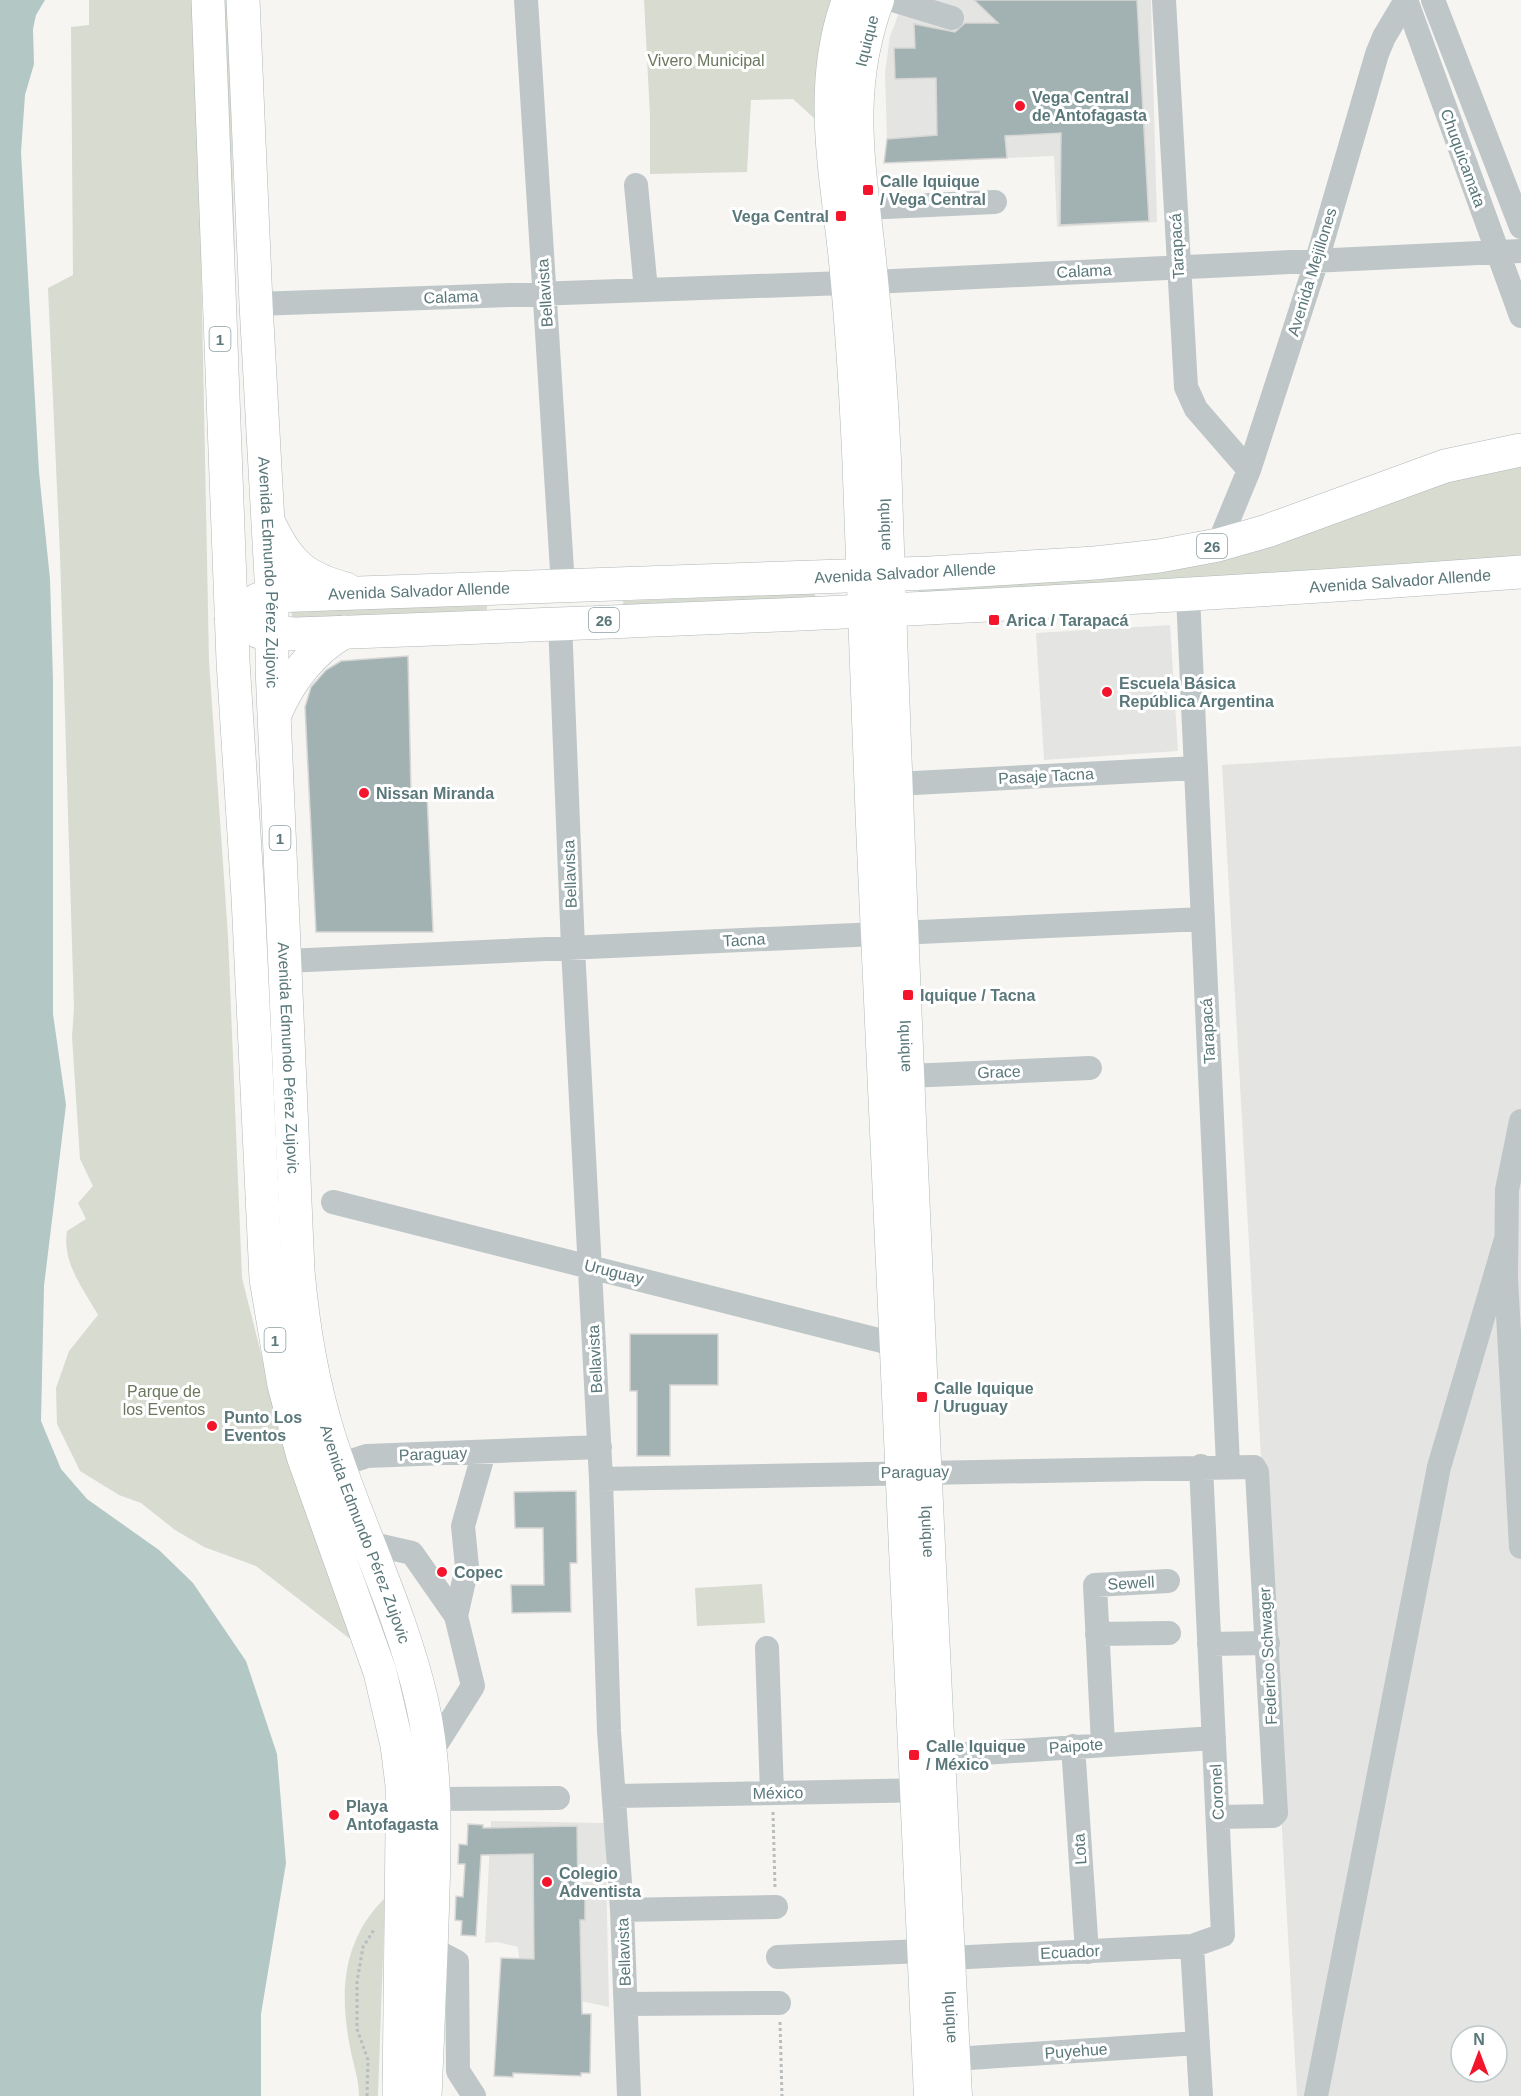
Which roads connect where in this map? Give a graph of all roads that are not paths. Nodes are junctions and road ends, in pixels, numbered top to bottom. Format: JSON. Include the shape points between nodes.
{"nodes":[{"id":1,"x":208,"y":0,"type":"edge"},
{"id":2,"x":243,"y":0,"type":"edge"},
{"id":3,"x":526,"y":0,"type":"edge"},
{"id":4,"x":848,"y":0,"type":"edge"},
{"id":5,"x":878,"y":0,"type":"edge"},
{"id":6,"x":893,"y":0,"type":"edge"},
{"id":7,"x":1164,"y":0,"type":"edge"},
{"id":8,"x":1406,"y":0,"type":"edge"},
{"id":9,"x":1433,"y":0,"type":"edge"},
{"id":10,"x":952,"y":18,"type":"dead end"},
{"id":11,"x":636,"y":185,"type":"dead end"},
{"id":12,"x":995,"y":202,"type":"dead end"},
{"id":13,"x":864,"y":208,"type":"junction"},
{"id":14,"x":1521,"y":227,"type":"edge"},
{"id":15,"x":1521,"y":252,"type":"edge"},
{"id":16,"x":1497,"y":253,"type":"junction"},
{"id":17,"x":1317,"y":261,"type":"junction"},
{"id":18,"x":1178,"y":266,"type":"junction"},
{"id":19,"x":859,"y":282,"type":"junction"},
{"id":20,"x":646,"y":290,"type":"junction"},
{"id":21,"x":545,"y":293,"type":"junction"},
{"id":22,"x":256,"y":304,"type":"junction"},
{"id":23,"x":1521,"y":316,"type":"edge"},
{"id":24,"x":1521,"y":450,"type":"edge"},
{"id":25,"x":1250,"y":470,"type":"junction"},
{"id":26,"x":267,"y":519,"type":"junction"},
{"id":27,"x":1218,"y":545,"type":"junction"},
{"id":28,"x":1521,"y":572,"type":"edge"},
{"id":29,"x":875,"y":575,"type":"junction"},
{"id":30,"x":563,"y":586,"type":"junction"},
{"id":31,"x":371,"y":594,"type":"junction"},
{"id":32,"x":272,"y":596,"type":"junction"},
{"id":33,"x":1188,"y":596,"type":"junction"},
{"id":34,"x":877,"y":611,"type":"junction"},
{"id":35,"x":231,"y":615,"type":"junction"},
{"id":36,"x":561,"y":622,"type":"junction"},
{"id":37,"x":344,"y":632,"type":"junction"},
{"id":38,"x":271,"y":634,"type":"junction"},
{"id":39,"x":275,"y":716,"type":"junction"},
{"id":40,"x":1196,"y":768,"type":"junction"},
{"id":41,"x":896,"y":784,"type":"junction"},
{"id":42,"x":1203,"y":919,"type":"junction"},
{"id":43,"x":890,"y":933,"type":"junction"},
{"id":44,"x":573,"y":948,"type":"junction"},
{"id":45,"x":286,"y":960,"type":"junction"},
{"id":46,"x":1090,"y":1068,"type":"dead end"},
{"id":47,"x":908,"y":1076,"type":"junction"},
{"id":48,"x":1521,"y":1121,"type":"edge"},
{"id":49,"x":333,"y":1202,"type":"dead end"},
{"id":50,"x":1506,"y":1239,"type":"junction"},
{"id":51,"x":590,"y":1265,"type":"junction"},
{"id":52,"x":894,"y":1344,"type":"junction"},
{"id":53,"x":600,"y":1447,"type":"junction"},
{"id":54,"x":484,"y":1452,"type":"junction"},
{"id":55,"x":339,"y":1465,"type":"junction"},
{"id":56,"x":1228,"y":1465,"type":"junction"},
{"id":57,"x":1201,"y":1466,"type":"junction"},
{"id":58,"x":913,"y":1472,"type":"junction"},
{"id":59,"x":601,"y":1479,"type":"junction"},
{"id":60,"x":368,"y":1542,"type":"junction"},
{"id":61,"x":1521,"y":1547,"type":"edge"},
{"id":62,"x":1168,"y":1581,"type":"dead end"},
{"id":63,"x":456,"y":1616,"type":"junction"},
{"id":64,"x":1169,"y":1633,"type":"dead end"},
{"id":65,"x":1097,"y":1634,"type":"junction"},
{"id":66,"x":1268,"y":1643,"type":"junction"},
{"id":67,"x":1209,"y":1644,"type":"junction"},
{"id":68,"x":767,"y":1648,"type":"dead end"},
{"id":69,"x":1214,"y":1738,"type":"junction"},
{"id":70,"x":1103,"y":1744,"type":"junction"},
{"id":71,"x":1073,"y":1746,"type":"junction"},
{"id":72,"x":430,"y":1754,"type":"junction"},
{"id":73,"x":938,"y":1756,"type":"junction"},
{"id":74,"x":928,"y":1790,"type":"junction"},
{"id":75,"x":772,"y":1793,"type":"junction"},
{"id":76,"x":616,"y":1796,"type":"junction"},
{"id":77,"x":558,"y":1798,"type":"dead end"},
{"id":78,"x":434,"y":1799,"type":"junction"},
{"id":79,"x":1218,"y":1817,"type":"junction"},
{"id":80,"x":776,"y":1907,"type":"dead end"},
{"id":81,"x":622,"y":1910,"type":"junction"},
{"id":82,"x":1192,"y":1946,"type":"junction"},
{"id":83,"x":432,"y":1949,"type":"junction"},
{"id":84,"x":1087,"y":1952,"type":"junction"},
{"id":85,"x":936,"y":1954,"type":"junction"},
{"id":86,"x":778,"y":1957,"type":"dead end"},
{"id":87,"x":779,"y":2003,"type":"dead end"},
{"id":88,"x":626,"y":2004,"type":"junction"},
{"id":89,"x":1198,"y":2043,"type":"junction"},
{"id":90,"x":954,"y":2059,"type":"junction"},
{"id":91,"x":399,"y":2096,"type":"edge"},
{"id":92,"x":425,"y":2096,"type":"edge"},
{"id":93,"x":474,"y":2096,"type":"edge"},
{"id":94,"x":629,"y":2096,"type":"edge"},
{"id":95,"x":930,"y":2096,"type":"edge"},
{"id":96,"x":956,"y":2096,"type":"edge"},
{"id":97,"x":1201,"y":2096,"type":"edge"},
{"id":98,"x":1316,"y":2096,"type":"edge"}],
"edges":[{"from":1,"to":35,"type":"highway","name":"Avenida Edmundo Pérez Zujovic","number":"1"},
{"from":2,"to":22,"type":"highway","name":"Avenida Edmundo Pérez Zujovic","number":"1"},
{"from":3,"to":21,"type":"street","name":"Bellavista"},
{"from":4,"to":19,"type":"main road","name":"Iquique","via":[[832,63],[829,112]]},
{"from":5,"to":13,"type":"main road","name":"Iquique","via":[[863,48],[856,102]]},
{"from":6,"to":10,"type":"street"},
{"from":7,"to":18,"type":"street","name":"Tarapacá"},
{"from":8,"to":16,"type":"street","name":"Chuquicamata"},
{"from":8,"to":17,"type":"street","name":"Avenida Mejillones","via":[[1377,54]]},
{"from":9,"to":14,"type":"street","name":"Chuquicamata"},
{"from":11,"to":20,"type":"street"},
{"from":12,"to":13,"type":"street"},
{"from":13,"to":19,"type":"main road","name":"Iquique"},
{"from":15,"to":16,"type":"street","name":"Calama"},
{"from":16,"to":17,"type":"street","name":"Calama"},
{"from":16,"to":23,"type":"street","name":"Chuquicamata"},
{"from":17,"to":18,"type":"street","name":"Calama"},
{"from":17,"to":25,"type":"street","name":"Avenida Mejillones"},
{"from":18,"to":19,"type":"street","name":"Calama"},
{"from":18,"to":25,"type":"street","name":"Tarapacá","via":[[1186,387],[1196,409]]},
{"from":19,"to":20,"type":"street","name":"Calama"},
{"from":19,"to":29,"type":"main road","name":"Iquique","via":[[881,366]]},
{"from":20,"to":21,"type":"street","name":"Calama"},
{"from":21,"to":22,"type":"street","name":"Calama"},
{"from":21,"to":30,"type":"street","name":"Bellavista"},
{"from":22,"to":26,"type":"highway","name":"Avenida Edmundo Pérez Zujovic","number":"1"},
{"from":24,"to":27,"type":"highway","name":"Avenida Salvador Allende","number":"26","via":[[1445,466]]},
{"from":25,"to":27,"type":"street","name":"Avenida Mejillones"},
{"from":26,"to":31,"type":"highway","via":[[291,561],[305,574],[340,588]]},
{"from":26,"to":32,"type":"highway","name":"Avenida Edmundo Pérez Zujovic","number":"1"},
{"from":27,"to":29,"type":"highway","name":"Avenida Salvador Allende","number":"26","via":[[1095,563]]},
{"from":28,"to":33,"type":"highway","name":"Avenida Salvador Allende","number":"26"},
{"from":29,"to":30,"type":"highway","name":"Avenida Salvador Allende","number":"26"},
{"from":29,"to":34,"type":"main road","name":"Iquique"},
{"from":30,"to":31,"type":"highway","name":"Avenida Salvador Allende","number":"26"},
{"from":31,"to":32,"type":"highway","name":"Avenida Salvador Allende","number":"26"},
{"from":32,"to":35,"type":"highway"},
{"from":32,"to":38,"type":"highway","name":"Avenida Edmundo Pérez Zujovic","number":"1"},
{"from":33,"to":34,"type":"highway","name":"Avenida Salvador Allende","number":"26"},
{"from":33,"to":40,"type":"street","name":"Tarapacá"},
{"from":34,"to":36,"type":"highway","name":"Avenida Salvador Allende","number":"26"},
{"from":34,"to":41,"type":"main road","name":"Iquique"},
{"from":34,"to":43,"type":"main road","name":"Iquique"},
{"from":35,"to":38,"type":"highway"},
{"from":35,"to":91,"type":"highway","name":"Avenida Edmundo Pérez Zujovic","number":"1","via":[[266,1279],[271,1320],[303,1456],[380,1672],[399,1754]]},
{"from":36,"to":37,"type":"highway","name":"Avenida Salvador Allende","number":"26"},
{"from":36,"to":44,"type":"street","name":"Bellavista"},
{"from":37,"to":38,"type":"highway","name":"Avenida Salvador Allende","number":"26"},
{"from":37,"to":39,"type":"highway","via":[[306,662],[285,692]]},
{"from":38,"to":39,"type":"highway","name":"Avenida Edmundo Pérez Zujovic","number":"1"},
{"from":39,"to":45,"type":"highway","name":"Avenida Edmundo Pérez Zujovic","number":"1"},
{"from":40,"to":41,"type":"street","name":"Pasaje Tacna"},
{"from":40,"to":42,"type":"street","name":"Tarapacá"},
{"from":41,"to":43,"type":"main road","name":"Iquique"},
{"from":42,"to":43,"type":"street","name":"Tacna"},
{"from":42,"to":56,"type":"street","name":"Tarapacá"},
{"from":43,"to":44,"type":"street","name":"Tacna"},
{"from":43,"to":47,"type":"main road","name":"Iquique"},
{"from":43,"to":52,"type":"main road","name":"Iquique"},
{"from":44,"to":45,"type":"street","name":"Tacna"},
{"from":44,"to":51,"type":"street","name":"Bellavista"},
{"from":45,"to":55,"type":"highway","name":"Avenida Edmundo Pérez Zujovic","number":"1","via":[[301,1298],[319,1400]]},
{"from":46,"to":47,"type":"street","name":"Grace"},
{"from":47,"to":58,"type":"main road","name":"Iquique"},
{"from":48,"to":50,"type":"street","via":[[1507,1190]]},
{"from":49,"to":51,"type":"street","name":"Uruguay"},
{"from":50,"to":61,"type":"street"},
{"from":50,"to":98,"type":"street","via":[[1439,1467]]},
{"from":51,"to":52,"type":"street","name":"Uruguay"},
{"from":51,"to":53,"type":"street","name":"Bellavista"},
{"from":52,"to":58,"type":"main road","name":"Iquique"},
{"from":53,"to":54,"type":"street","name":"Paraguay"},
{"from":53,"to":59,"type":"street","name":"Bellavista"},
{"from":54,"to":55,"type":"street","name":"Paraguay","via":[[367,1456]]},
{"from":54,"to":63,"type":"street","via":[[463,1526],[467,1567]]},
{"from":55,"to":60,"type":"highway","name":"Avenida Edmundo Pérez Zujovic","number":"1"},
{"from":56,"to":57,"type":"street","name":"Paraguay"},
{"from":56,"to":66,"type":"street","name":"Federico Schwager","via":[[1252,1465],[1257,1472]]},
{"from":57,"to":58,"type":"street","name":"Paraguay"},
{"from":57,"to":67,"type":"street","name":"Coronel"},
{"from":58,"to":59,"type":"street","name":"Paraguay"},
{"from":58,"to":73,"type":"main road","name":"Iquique"},
{"from":58,"to":74,"type":"main road","name":"Iquique"},
{"from":59,"to":76,"type":"street","name":"Bellavista","via":[[609,1741]]},
{"from":60,"to":63,"type":"street","via":[[412,1553]]},
{"from":60,"to":72,"type":"highway","name":"Avenida Edmundo Pérez Zujovic","number":"1","via":[[410,1658]]},
{"from":62,"to":65,"type":"street","name":"Sewell","via":[[1095,1585]]},
{"from":63,"to":72,"type":"street","via":[[473,1686]]},
{"from":64,"to":65,"type":"street"},
{"from":65,"to":70,"type":"street"},
{"from":66,"to":67,"type":"street"},
{"from":66,"to":79,"type":"street","name":"Federico Schwager","via":[[1276,1813]]},
{"from":67,"to":69,"type":"street","name":"Coronel"},
{"from":68,"to":75,"type":"street"},
{"from":69,"to":70,"type":"street","name":"Paipote"},
{"from":69,"to":79,"type":"street","name":"Coronel"},
{"from":70,"to":71,"type":"street","name":"Paipote"},
{"from":71,"to":73,"type":"street","name":"Paipote"},
{"from":71,"to":84,"type":"street","name":"Lota"},
{"from":72,"to":78,"type":"highway","name":"Avenida Edmundo Pérez Zujovic","number":"1"},
{"from":73,"to":74,"type":"main road","name":"Iquique"},
{"from":74,"to":75,"type":"street","name":"México"},
{"from":74,"to":85,"type":"main road","name":"Iquique"},
{"from":75,"to":76,"type":"street","name":"México"},
{"from":76,"to":81,"type":"street","name":"Bellavista"},
{"from":77,"to":78,"type":"street"},
{"from":78,"to":83,"type":"highway","name":"Avenida Edmundo Pérez Zujovic","number":"1"},
{"from":79,"to":82,"type":"street","name":"Coronel","via":[[1223,1935]]},
{"from":80,"to":81,"type":"street"},
{"from":81,"to":88,"type":"street","name":"Bellavista"},
{"from":82,"to":84,"type":"street","name":"Ecuador"},
{"from":82,"to":89,"type":"street"},
{"from":83,"to":92,"type":"highway","name":"Avenida Edmundo Pérez Zujovic","number":"1"},
{"from":83,"to":93,"type":"street","via":[[457,1962],[458,2071]]},
{"from":84,"to":85,"type":"street","name":"Ecuador"},
{"from":85,"to":86,"type":"street","name":"Ecuador"},
{"from":85,"to":90,"type":"main road","name":"Iquique"},
{"from":85,"to":95,"type":"main road","name":"Iquique"},
{"from":87,"to":88,"type":"street"},
{"from":88,"to":94,"type":"street","name":"Bellavista"},
{"from":89,"to":90,"type":"street","name":"Puyehue"},
{"from":89,"to":97,"type":"street"},
{"from":90,"to":96,"type":"main road","name":"Iquique"}]}
